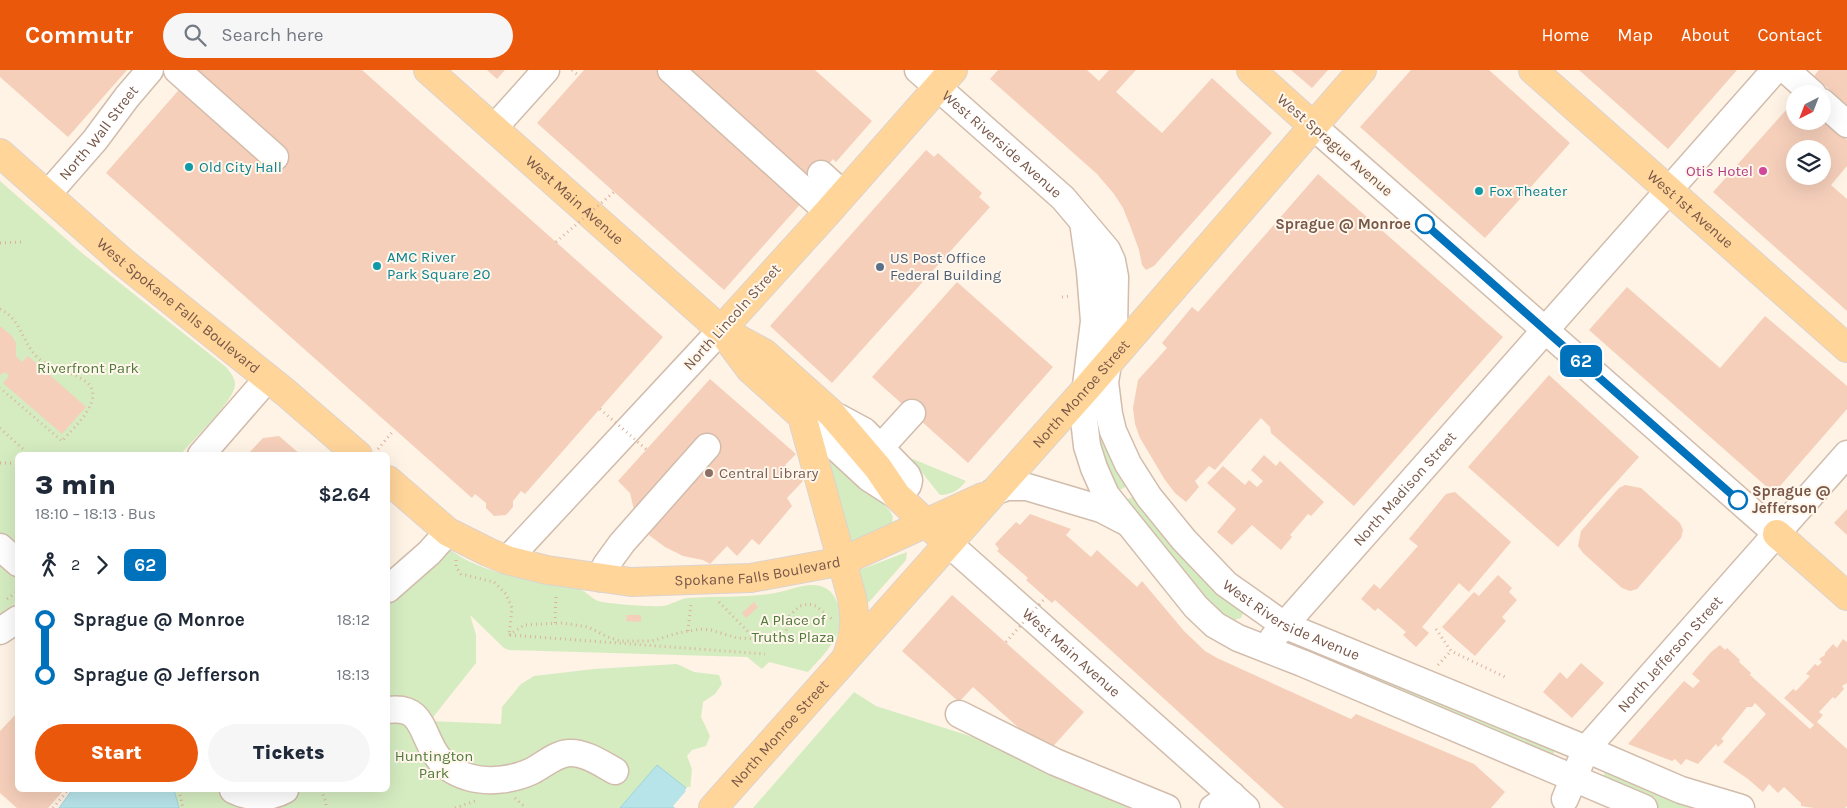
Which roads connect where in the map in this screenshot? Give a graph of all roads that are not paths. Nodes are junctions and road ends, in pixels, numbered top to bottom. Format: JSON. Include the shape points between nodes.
{"nodes":[{"id":1,"x":150,"y":70,"type":"edge"},
{"id":2,"x":177,"y":70,"type":"edge"},
{"id":3,"x":428,"y":70,"type":"edge"},
{"id":4,"x":546,"y":70,"type":"edge"},
{"id":5,"x":670,"y":70,"type":"edge"},
{"id":6,"x":1251,"y":70,"type":"edge"},
{"id":7,"x":1362,"y":70,"type":"edge"},
{"id":8,"x":1534,"y":70,"type":"edge"},
{"id":9,"x":1775,"y":70,"type":"edge"},
{"id":10,"x":1786,"y":70,"type":"edge"},
{"id":11,"x":936,"y":76,"type":"edge"},
{"id":12,"x":1803,"y":85,"type":"edge"},
{"id":13,"x":1831,"y":110,"type":"edge"},
{"id":14,"x":1847,"y":124,"type":"edge"},
{"id":15,"x":1313,"y":126,"type":"junction"},
{"id":16,"x":494,"y":128,"type":"junction"},
{"id":17,"x":0,"y":153,"type":"edge"},
{"id":18,"x":275,"y":158,"type":"dead end"},
{"id":19,"x":821,"y":174,"type":"dead end"},
{"id":20,"x":1668,"y":189,"type":"junction"},
{"id":21,"x":47,"y":195,"type":"junction"},
{"id":22,"x":836,"y":203,"type":"junction"},
{"id":23,"x":1082,"y":222,"type":"junction"},
{"id":24,"x":1545,"y":329,"type":"junction"},
{"id":25,"x":721,"y":330,"type":"junction"},
{"id":26,"x":1847,"y":348,"type":"edge"},
{"id":27,"x":1107,"y":364,"type":"junction"},
{"id":28,"x":268,"y":378,"type":"junction"},
{"id":29,"x":1085,"y":390,"type":"junction"},
{"id":30,"x":831,"y":413,"type":"junction"},
{"id":31,"x":912,"y":413,"type":"dead end"},
{"id":32,"x":802,"y":416,"type":"junction"},
{"id":33,"x":708,"y":447,"type":"dead end"},
{"id":34,"x":881,"y":447,"type":"junction"},
{"id":35,"x":204,"y":452,"type":"edge"},
{"id":36,"x":354,"y":452,"type":"edge"},
{"id":37,"x":1847,"y":454,"type":"edge"},
{"id":38,"x":390,"y":482,"type":"edge"},
{"id":39,"x":993,"y":492,"type":"junction"},
{"id":40,"x":897,"y":496,"type":"junction"},
{"id":41,"x":1154,"y":503,"type":"junction"},
{"id":42,"x":926,"y":524,"type":"junction"},
{"id":43,"x":1128,"y":524,"type":"junction"},
{"id":44,"x":448,"y":532,"type":"junction"},
{"id":45,"x":1777,"y":534,"type":"junction"},
{"id":46,"x":948,"y":543,"type":"junction"},
{"id":47,"x":0,"y":547,"type":"edge"},
{"id":48,"x":15,"y":560,"type":"edge"},
{"id":49,"x":507,"y":560,"type":"junction"},
{"id":50,"x":843,"y":561,"type":"junction"},
{"id":51,"x":599,"y":578,"type":"junction"},
{"id":52,"x":390,"y":587,"type":"edge"},
{"id":53,"x":1847,"y":596,"type":"edge"},
{"id":54,"x":11,"y":609,"type":"edge"},
{"id":55,"x":1284,"y":626,"type":"junction"},
{"id":56,"x":0,"y":631,"type":"edge"},
{"id":57,"x":1264,"y":648,"type":"junction"},
{"id":58,"x":846,"y":660,"type":"junction"},
{"id":59,"x":390,"y":710,"type":"edge"},
{"id":60,"x":959,"y":714,"type":"dead end"},
{"id":61,"x":1586,"y":749,"type":"junction"},
{"id":62,"x":615,"y":771,"type":"dead end"},
{"id":63,"x":1569,"y":789,"type":"junction"},
{"id":64,"x":241,"y":792,"type":"edge"},
{"id":65,"x":280,"y":792,"type":"edge"},
{"id":66,"x":1230,"y":804,"type":"edge"},
{"id":67,"x":713,"y":808,"type":"edge"},
{"id":68,"x":1167,"y":808,"type":"edge"},
{"id":69,"x":1644,"y":808,"type":"edge"},
{"id":70,"x":1740,"y":808,"type":"edge"}],
"edges":[{"from":1,"to":21,"type":"street","name":"North Wall Street"},
{"from":2,"to":18,"type":"street"},
{"from":3,"to":16,"type":"main road","name":"West Main Avenue"},
{"from":4,"to":16,"type":"street"},
{"from":5,"to":22,"type":"street"},
{"from":6,"to":15,"type":"main road","name":"West Sprague Avenue"},
{"from":7,"to":15,"type":"main road","name":"North Monroe Street"},
{"from":8,"to":20,"type":"main road","name":"West 1st Avenue"},
{"from":9,"to":20,"type":"street","name":"North Madison Street"},
{"from":10,"to":12,"type":"street"},
{"from":11,"to":22,"type":"main road","name":"North Lincoln Street"},
{"from":11,"to":23,"type":"street","name":"West Riverside Avenue","via":[[1063,198]]},
{"from":13,"to":14,"type":"street"},
{"from":15,"to":24,"type":"street","name":"West Sprague Avenue"},
{"from":15,"to":27,"type":"main road","name":"North Monroe Street"},
{"from":16,"to":25,"type":"main road","name":"West Main Avenue"},
{"from":17,"to":21,"type":"main road","name":"West Spokane Falls Boulevard"},
{"from":19,"to":22,"type":"street"},
{"from":20,"to":24,"type":"street","name":"North Madison Street"},
{"from":20,"to":26,"type":"main road","name":"West 1st Avenue"},
{"from":21,"to":28,"type":"main road","name":"West Spokane Falls Boulevard","via":[[123,262]]},
{"from":22,"to":25,"type":"main road","name":"North Lincoln Street"},
{"from":23,"to":27,"type":"street","name":"West Riverside Avenue","via":[[1107,250],[1115,277],[1114,328]]},
{"from":23,"to":29,"type":"street","name":"West Riverside Avenue","via":[[1094,321]]},
{"from":24,"to":45,"type":"street","name":"West Sprague Avenue"},
{"from":24,"to":55,"type":"street","name":"North Madison Street"},
{"from":25,"to":30,"type":"main road","name":"West Main Avenue","via":[[764,353]]},
{"from":25,"to":32,"type":"main road","name":"West Main Avenue","via":[[750,369]]},
{"from":25,"to":49,"type":"street","name":"North Lincoln Street"},
{"from":27,"to":29,"type":"main road","name":"North Monroe Street"},
{"from":27,"to":41,"type":"street","name":"West Riverside Avenue","via":[[1106,396],[1113,431],[1128,464]]},
{"from":28,"to":35,"type":"street"},
{"from":28,"to":36,"type":"main road","name":"West Spokane Falls Boulevard"},
{"from":29,"to":39,"type":"main road","name":"North Monroe Street"},
{"from":29,"to":43,"type":"street","name":"West Riverside Avenue","via":[[1084,426],[1094,468],[1106,495]]},
{"from":30,"to":34,"type":"street","via":[[864,431]]},
{"from":30,"to":40,"type":"main road","name":"West Main Avenue","via":[[878,468]]},
{"from":31,"to":34,"type":"street"},
{"from":32,"to":40,"type":"street","name":"West Main Avenue","via":[[869,478]]},
{"from":32,"to":50,"type":"main road","name":"North Monroe Street"},
{"from":33,"to":51,"type":"street","via":[[622,543]]},
{"from":34,"to":40,"type":"street","via":[[909,480]]},
{"from":37,"to":45,"type":"street","name":"North Jefferson Street"},
{"from":38,"to":44,"type":"main road"},
{"from":39,"to":42,"type":"main road","name":"Spokane Falls Boulevard"},
{"from":39,"to":43,"type":"street","via":[[1006,487],[1027,487],[1114,514]]},
{"from":39,"to":46,"type":"main road","name":"North Monroe Street"},
{"from":40,"to":42,"type":"main road","name":"West Main Avenue"},
{"from":41,"to":43,"type":"street","via":[[1131,489],[1122,492],[1120,499]]},
{"from":41,"to":55,"type":"street","name":"West Riverside Avenue","via":[[1226,584]]},
{"from":42,"to":46,"type":"main road","name":"West Main Avenue"},
{"from":42,"to":50,"type":"main road","name":"Spokane Falls Boulevard"},
{"from":43,"to":57,"type":"street","name":"West Riverside Avenue","via":[[1196,607],[1216,625]]},
{"from":44,"to":49,"type":"main road"},
{"from":44,"to":52,"type":"street"},
{"from":45,"to":53,"type":"main road","name":"West Sprague Avenue"},
{"from":45,"to":61,"type":"street","name":"North Jefferson Street"},
{"from":46,"to":58,"type":"main road","name":"North Monroe Street"},
{"from":46,"to":66,"type":"street","name":"West Main Avenue"},
{"from":47,"to":48,"type":"street"},
{"from":49,"to":51,"type":"main road","name":"Spokane Falls Boulevard"},
{"from":50,"to":51,"type":"main road","name":"Spokane Falls Boulevard","via":[[751,578],[631,582]]},
{"from":50,"to":58,"type":"main road","name":"North Monroe Street","via":[[855,619]]},
{"from":54,"to":56,"type":"street"},
{"from":55,"to":57,"type":"street","name":"North Madison Street"},
{"from":55,"to":61,"type":"street","name":"West Riverside Avenue"},
{"from":57,"to":63,"type":"street","name":"West Riverside Avenue","via":[[1500,746]]},
{"from":58,"to":67,"type":"main road","name":"North Monroe Street"},
{"from":59,"to":62,"type":"street","via":[[407,710],[417,717],[442,763],[468,777],[481,780],[506,778],[530,772],[569,753]]},
{"from":60,"to":68,"type":"street","via":[[1055,762]]},
{"from":61,"to":63,"type":"street","name":"North Jefferson Street"},
{"from":61,"to":70,"type":"street","name":"West Riverside Avenue","via":[[1681,790]]},
{"from":63,"to":69,"type":"street","name":"West Riverside Avenue"},
{"from":64,"to":65,"type":"street","via":[[258,796]]}]}
